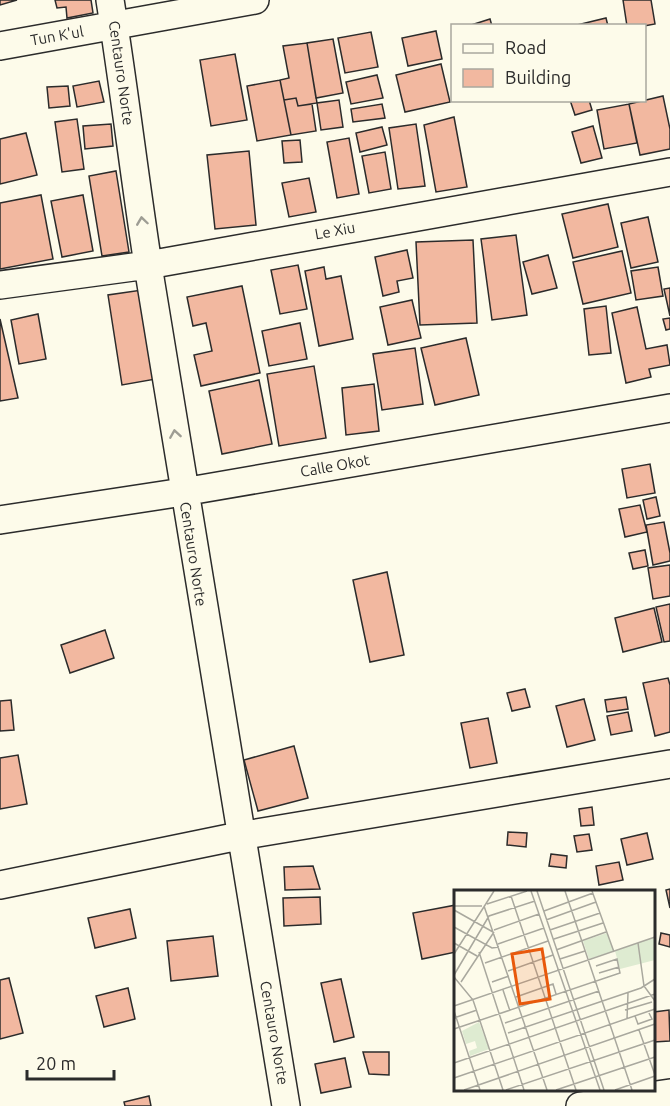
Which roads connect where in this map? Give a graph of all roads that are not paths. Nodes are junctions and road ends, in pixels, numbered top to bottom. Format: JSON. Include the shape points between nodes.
{"nodes":[{"id":1,"x":255,"y":0,"type":"edge"},
{"id":2,"x":112,"y":13,"type":"edge"},
{"id":3,"x":0,"y":46,"type":"edge"},
{"id":4,"x":670,"y":172,"type":"edge"},
{"id":5,"x":148,"y":265,"type":"junction"},
{"id":6,"x":0,"y":285,"type":"edge"},
{"id":7,"x":670,"y":408,"type":"edge"},
{"id":8,"x":183,"y":492,"type":"junction"},
{"id":9,"x":0,"y":520,"type":"edge"},
{"id":10,"x":670,"y":764,"type":"edge"},
{"id":11,"x":239,"y":836,"type":"junction"},
{"id":12,"x":0,"y":885,"type":"edge"},
{"id":13,"x":670,"y":1093,"type":"edge"},
{"id":14,"x":286,"y":1106,"type":"edge"},
{"id":15,"x":580,"y":1106,"type":"edge"}],
"edges":[{"from":1,"to":2,"type":"street","name":"Tun K'ul"},
{"from":2,"to":3,"type":"street","name":"Tun K'ul"},
{"from":5,"to":2,"type":"street","name":"Centauro Norte","one_way":true},
{"from":4,"to":5,"type":"street","name":"Le Xiu"},
{"from":5,"to":6,"type":"street","name":"Le Xiu"},
{"from":8,"to":5,"type":"street","name":"Centauro Norte","one_way":true},
{"from":7,"to":8,"type":"street","name":"Calle Okot"},
{"from":8,"to":9,"type":"street","name":"Calle Okot"},
{"from":8,"to":11,"type":"street","name":"Centauro Norte"},
{"from":10,"to":11,"type":"street"},
{"from":11,"to":12,"type":"street"},
{"from":11,"to":14,"type":"street","name":"Centauro Norte"},
{"from":13,"to":15,"type":"street"}]}
